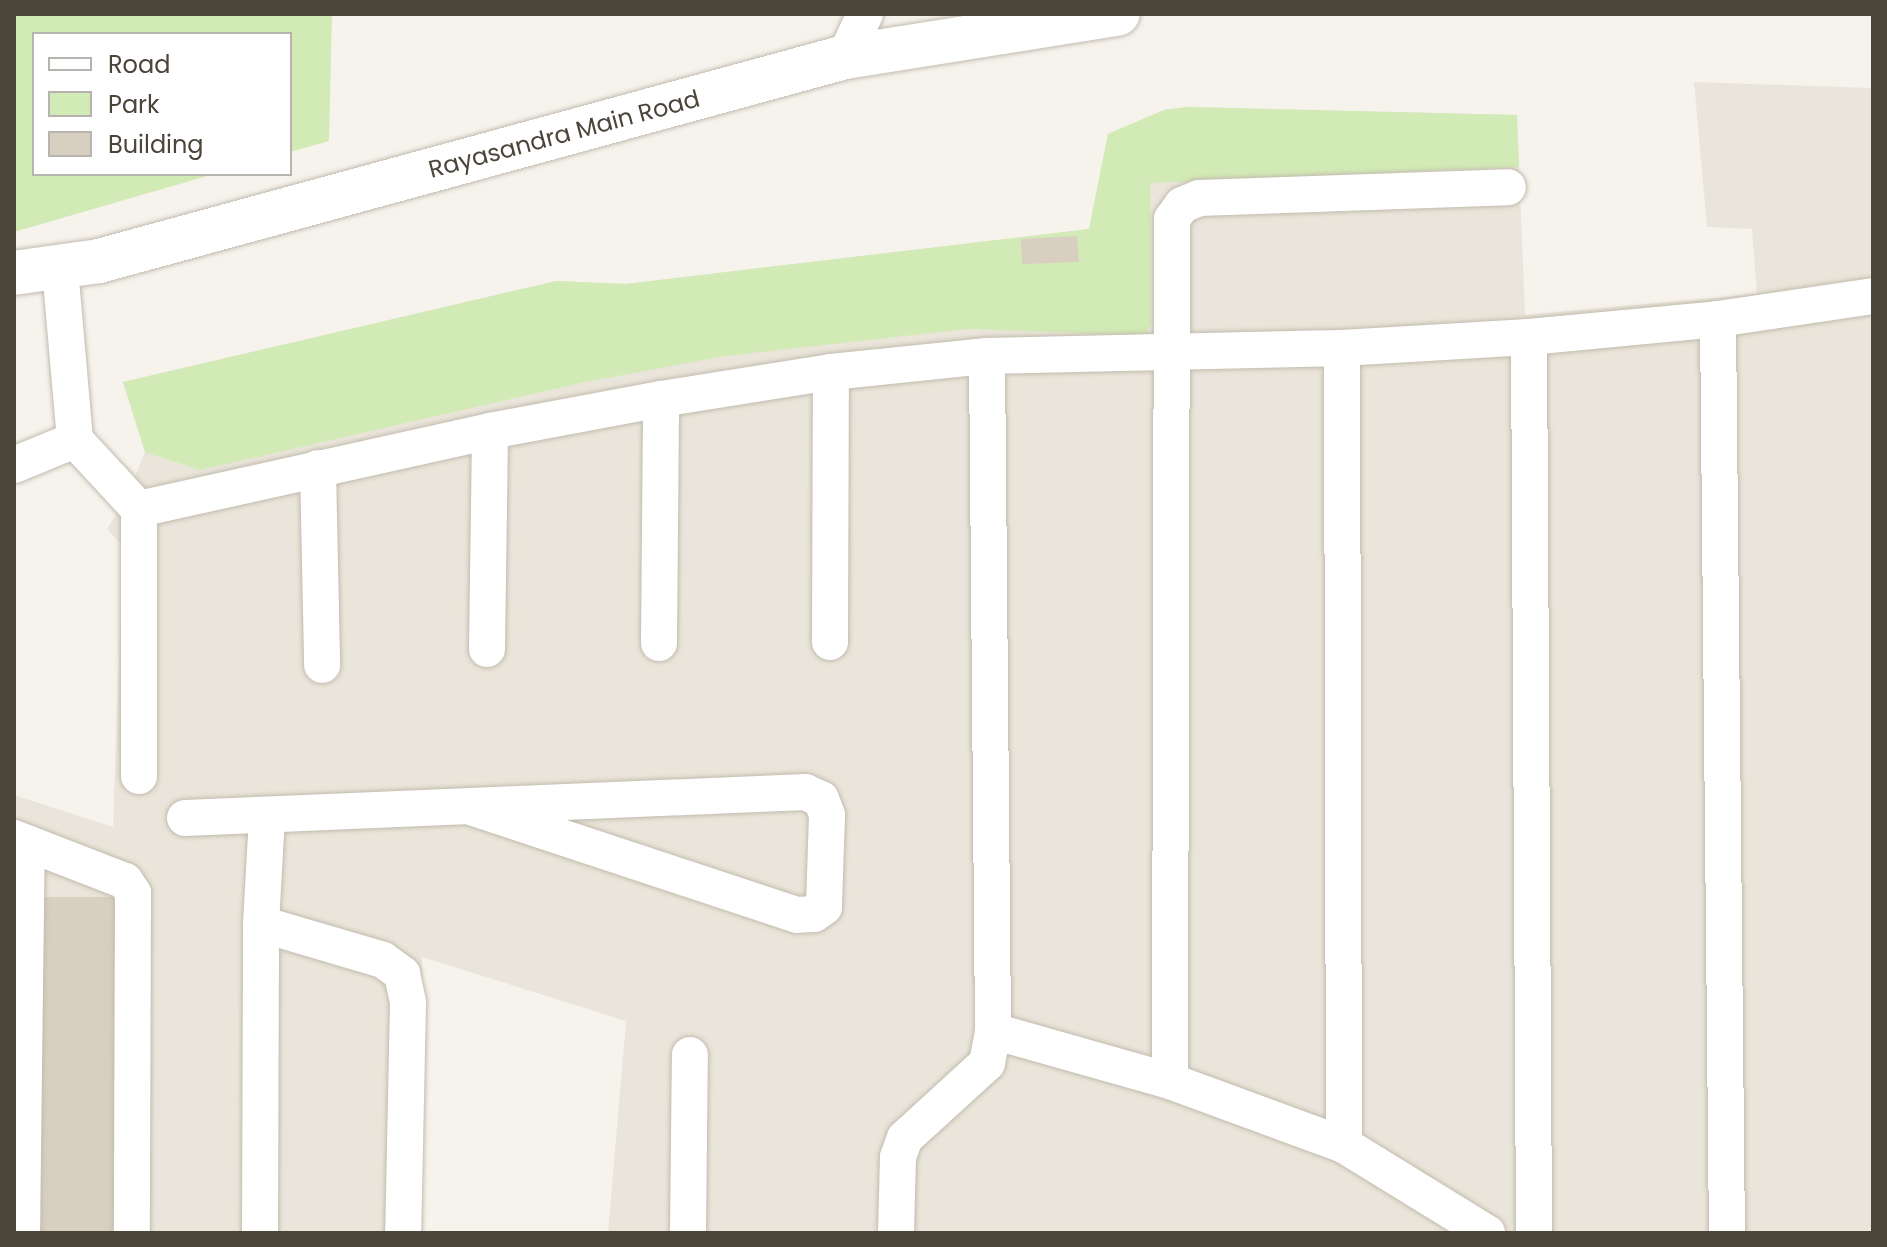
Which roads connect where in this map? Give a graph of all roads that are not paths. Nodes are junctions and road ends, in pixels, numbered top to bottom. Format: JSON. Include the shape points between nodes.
{"nodes":[{"id":1,"x":865,"y":14,"type":"edge"},
{"id":2,"x":1118,"y":14,"type":"edge"},
{"id":3,"x":1060,"y":18,"type":"edge"},
{"id":4,"x":845,"y":57,"type":"junction"},
{"id":5,"x":1508,"y":187,"type":"dead end"},
{"id":6,"x":60,"y":268,"type":"junction"},
{"id":7,"x":14,"y":273,"type":"edge"},
{"id":8,"x":1873,"y":296,"type":"edge"},
{"id":9,"x":1718,"y":319,"type":"junction"},
{"id":10,"x":1529,"y":337,"type":"junction"},
{"id":11,"x":1342,"y":348,"type":"junction"},
{"id":12,"x":1169,"y":350,"type":"junction"},
{"id":13,"x":987,"y":356,"type":"junction"},
{"id":14,"x":831,"y":372,"type":"junction"},
{"id":15,"x":661,"y":399,"type":"junction"},
{"id":16,"x":490,"y":431,"type":"junction"},
{"id":17,"x":75,"y":440,"type":"junction"},
{"id":18,"x":14,"y":465,"type":"edge"},
{"id":19,"x":318,"y":468,"type":"junction"},
{"id":20,"x":139,"y":509,"type":"junction"},
{"id":21,"x":830,"y":642,"type":"dead end"},
{"id":22,"x":659,"y":643,"type":"dead end"},
{"id":23,"x":487,"y":649,"type":"dead end"},
{"id":24,"x":322,"y":665,"type":"dead end"},
{"id":25,"x":139,"y":776,"type":"dead end"},
{"id":26,"x":470,"y":807,"type":"junction"},
{"id":27,"x":267,"y":815,"type":"junction"},
{"id":28,"x":185,"y":818,"type":"dead end"},
{"id":29,"x":20,"y":840,"type":"edge"},
{"id":30,"x":261,"y":924,"type":"junction"},
{"id":31,"x":993,"y":1031,"type":"junction"},
{"id":32,"x":690,"y":1055,"type":"dead end"},
{"id":33,"x":1170,"y":1081,"type":"junction"},
{"id":34,"x":1344,"y":1145,"type":"junction"},
{"id":35,"x":22,"y":1233,"type":"edge"},
{"id":36,"x":132,"y":1233,"type":"edge"},
{"id":37,"x":260,"y":1233,"type":"edge"},
{"id":38,"x":403,"y":1233,"type":"edge"},
{"id":39,"x":688,"y":1233,"type":"edge"},
{"id":40,"x":896,"y":1233,"type":"edge"},
{"id":41,"x":1487,"y":1233,"type":"edge"},
{"id":42,"x":1534,"y":1233,"type":"edge"},
{"id":43,"x":1727,"y":1233,"type":"edge"}],
"edges":[{"from":1,"to":4,"type":"street"},
{"from":2,"to":3,"type":"street","name":"Rayasandra Main Road"},
{"from":3,"to":4,"type":"street","name":"Rayasandra Main Road"},
{"from":4,"to":6,"type":"street","name":"Rayasandra Main Road"},
{"from":5,"to":12,"type":"street","via":[[1199,198],[1182,205],[1172,219]]},
{"from":6,"to":7,"type":"street","name":"Rayasandra Main Road"},
{"from":6,"to":17,"type":"street"},
{"from":8,"to":9,"type":"street"},
{"from":9,"to":10,"type":"street"},
{"from":9,"to":43,"type":"street"},
{"from":10,"to":11,"type":"street"},
{"from":10,"to":42,"type":"street"},
{"from":11,"to":12,"type":"street"},
{"from":11,"to":34,"type":"street"},
{"from":12,"to":13,"type":"street"},
{"from":12,"to":33,"type":"street"},
{"from":13,"to":14,"type":"street"},
{"from":13,"to":31,"type":"street"},
{"from":14,"to":15,"type":"street"},
{"from":14,"to":21,"type":"street"},
{"from":15,"to":16,"type":"street"},
{"from":15,"to":22,"type":"street"},
{"from":16,"to":19,"type":"street"},
{"from":16,"to":23,"type":"street"},
{"from":17,"to":18,"type":"street"},
{"from":17,"to":20,"type":"street"},
{"from":19,"to":20,"type":"street"},
{"from":19,"to":24,"type":"street"},
{"from":20,"to":25,"type":"street"},
{"from":26,"to":26,"type":"street","via":[[797,915],[824,907],[827,815],[821,799],[805,792]]},
{"from":26,"to":27,"type":"street"},
{"from":27,"to":28,"type":"street"},
{"from":27,"to":30,"type":"street"},
{"from":29,"to":35,"type":"street"},
{"from":29,"to":36,"type":"street","via":[[125,881],[133,893]]},
{"from":30,"to":37,"type":"street"},
{"from":30,"to":38,"type":"street","via":[[383,960],[402,974],[408,1003]]},
{"from":31,"to":33,"type":"street"},
{"from":31,"to":40,"type":"street","via":[[987,1063],[905,1138],[898,1157]]},
{"from":32,"to":39,"type":"street"},
{"from":33,"to":34,"type":"street"},
{"from":34,"to":41,"type":"street"}]}
